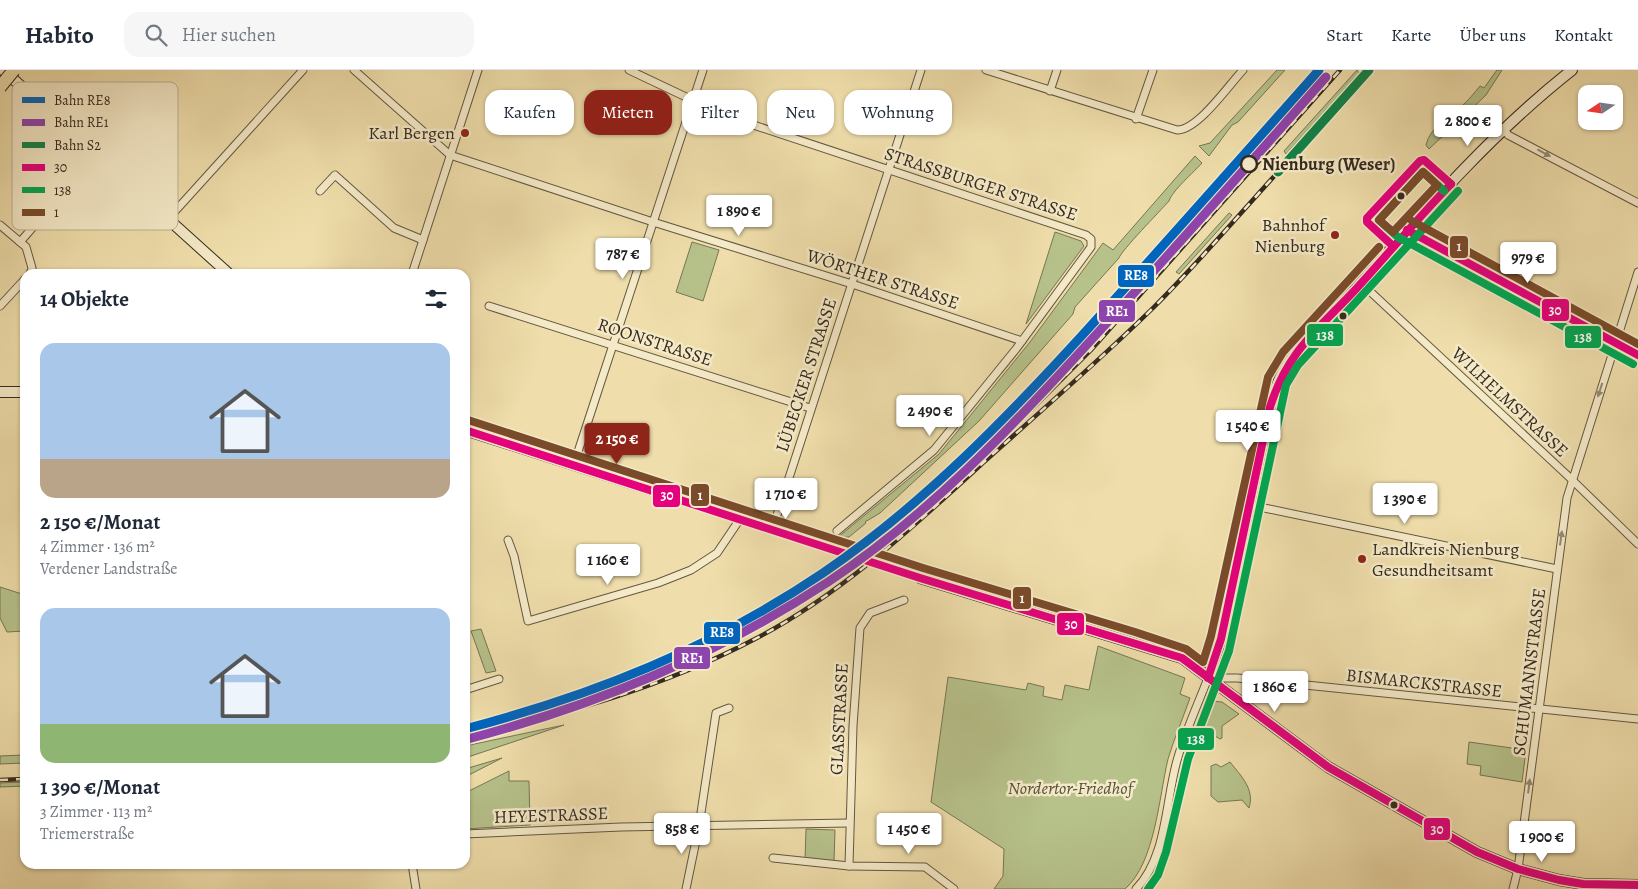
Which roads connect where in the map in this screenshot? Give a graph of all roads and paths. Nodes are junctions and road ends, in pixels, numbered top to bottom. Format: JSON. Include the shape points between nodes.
{"nodes":[{"id":1,"x":3,"y":70,"type":"edge"},
{"id":2,"x":14,"y":70,"type":"edge"},
{"id":3,"x":303,"y":70,"type":"edge"},
{"id":4,"x":354,"y":70,"type":"edge"},
{"id":5,"x":478,"y":70,"type":"edge"},
{"id":6,"x":630,"y":70,"type":"edge"},
{"id":7,"x":703,"y":70,"type":"edge"},
{"id":8,"x":921,"y":70,"type":"edge"},
{"id":9,"x":986,"y":70,"type":"edge"},
{"id":10,"x":1057,"y":70,"type":"edge"},
{"id":11,"x":1153,"y":70,"type":"edge"},
{"id":12,"x":1242,"y":70,"type":"edge"},
{"id":13,"x":1572,"y":70,"type":"edge"},
{"id":14,"x":16,"y":82,"type":"edge"},
{"id":15,"x":0,"y":87,"type":"edge"},
{"id":16,"x":697,"y":90,"type":"edge"},
{"id":17,"x":1050,"y":91,"type":"junction"},
{"id":18,"x":682,"y":96,"type":"edge"},
{"id":19,"x":1136,"y":119,"type":"junction"},
{"id":20,"x":757,"y":126,"type":"edge"},
{"id":21,"x":1503,"y":128,"type":"junction"},
{"id":22,"x":682,"y":135,"type":"edge"},
{"id":23,"x":450,"y":155,"type":"junction"},
{"id":24,"x":890,"y":170,"type":"junction"},
{"id":25,"x":320,"y":191,"type":"dead end"},
{"id":26,"x":1638,"y":203,"type":"edge"},
{"id":27,"x":178,"y":208,"type":"edge"},
{"id":28,"x":653,"y":222,"type":"junction"},
{"id":29,"x":0,"y":225,"type":"edge"},
{"id":30,"x":178,"y":228,"type":"edge"},
{"id":31,"x":30,"y":230,"type":"edge"},
{"id":32,"x":1407,"y":230,"type":"junction"},
{"id":33,"x":423,"y":240,"type":"junction"},
{"id":34,"x":20,"y":242,"type":"junction"},
{"id":35,"x":32,"y":269,"type":"edge"},
{"id":36,"x":223,"y":269,"type":"edge"},
{"id":37,"x":414,"y":269,"type":"edge"},
{"id":38,"x":1638,"y":272,"type":"edge"},
{"id":39,"x":1361,"y":283,"type":"junction"},
{"id":40,"x":20,"y":284,"type":"edge"},
{"id":41,"x":852,"y":284,"type":"junction"},
{"id":42,"x":0,"y":306,"type":"edge"},
{"id":43,"x":490,"y":306,"type":"dead end"},
{"id":44,"x":1022,"y":341,"type":"junction"},
{"id":45,"x":1615,"y":343,"type":"junction"},
{"id":46,"x":613,"y":344,"type":"junction"},
{"id":47,"x":1638,"y":355,"type":"edge"},
{"id":48,"x":0,"y":392,"type":"edge"},
{"id":49,"x":20,"y":392,"type":"edge"},
{"id":50,"x":810,"y":408,"type":"junction"},
{"id":51,"x":470,"y":432,"type":"edge"},
{"id":52,"x":574,"y":464,"type":"junction"},
{"id":53,"x":1571,"y":479,"type":"junction"},
{"id":54,"x":1250,"y":505,"type":"junction"},
{"id":55,"x":776,"y":518,"type":"dead end"},
{"id":56,"x":740,"y":519,"type":"junction"},
{"id":57,"x":838,"y":531,"type":"dead end"},
{"id":58,"x":508,"y":540,"type":"dead end"},
{"id":59,"x":1638,"y":544,"type":"edge"},
{"id":60,"x":833,"y":548,"type":"tunnel mouth"},
{"id":61,"x":1557,"y":569,"type":"junction"},
{"id":62,"x":920,"y":578,"type":"tunnel mouth"},
{"id":63,"x":904,"y":600,"type":"dead end"},
{"id":64,"x":1208,"y":678,"type":"junction"},
{"id":65,"x":499,"y":679,"type":"dead end"},
{"id":66,"x":470,"y":688,"type":"edge"},
{"id":67,"x":729,"y":708,"type":"dead end"},
{"id":68,"x":1539,"y":710,"type":"junction"},
{"id":69,"x":1638,"y":719,"type":"edge"},
{"id":70,"x":849,"y":823,"type":"junction"},
{"id":71,"x":699,"y":826,"type":"junction"},
{"id":72,"x":470,"y":834,"type":"edge"},
{"id":73,"x":773,"y":858,"type":"dead end"},
{"id":74,"x":849,"y":866,"type":"junction"},
{"id":75,"x":413,"y":869,"type":"edge"},
{"id":76,"x":1518,"y":869,"type":"junction"},
{"id":77,"x":1638,"y":885,"type":"edge"},
{"id":78,"x":416,"y":889,"type":"edge"},
{"id":79,"x":686,"y":889,"type":"edge"},
{"id":80,"x":954,"y":889,"type":"edge"},
{"id":81,"x":1136,"y":889,"type":"edge"},
{"id":82,"x":1513,"y":889,"type":"edge"}],
"edges":[{"from":1,"to":14,"type":"main road"},
{"from":2,"to":15,"type":"highway","bridge":true},
{"from":3,"to":27,"type":"street"},
{"from":4,"to":23,"type":"street"},
{"from":5,"to":23,"type":"street"},
{"from":6,"to":18,"type":"street","name":"STRASSBURGER STRASSE"},
{"from":7,"to":16,"type":"street"},
{"from":8,"to":24,"type":"street","name":"LÜBECKER STRASSE"},
{"from":9,"to":17,"type":"street"},
{"from":10,"to":17,"type":"street"},
{"from":11,"to":19,"type":"street"},
{"from":12,"to":19,"type":"street","via":[[1197,120],[1180,130]]},
{"from":13,"to":21,"type":"main road"},
{"from":17,"to":19,"type":"street"},
{"from":20,"to":24,"type":"street","name":"STRASSBURGER STRASSE"},
{"from":21,"to":26,"type":"street","one_way":true,"via":[[1508,135]]},
{"from":21,"to":32,"type":"main road"},
{"from":22,"to":28,"type":"street"},
{"from":23,"to":28,"type":"street","name":"WÖRTHER STRASSE"},
{"from":23,"to":33,"type":"street"},
{"from":24,"to":41,"type":"street","name":"LÜBECKER STRASSE"},
{"from":24,"to":44,"type":"street","name":"STRASSBURGER STRASSE","via":[[1086,235],[1091,240],[1091,247]]},
{"from":25,"to":33,"type":"street","via":[[336,175],[394,228]]},
{"from":28,"to":41,"type":"street","name":"WÖRTHER STRASSE"},
{"from":28,"to":46,"type":"street"},
{"from":29,"to":34,"type":"street"},
{"from":30,"to":36,"type":"main road"},
{"from":31,"to":34,"type":"street"},
{"from":32,"to":39,"type":"main road"},
{"from":32,"to":45,"type":"street"},
{"from":33,"to":37,"type":"street"},
{"from":34,"to":35,"type":"street","via":[[26,248]]},
{"from":38,"to":45,"type":"street","name":"SCHUMANNSTRASSE"},
{"from":39,"to":53,"type":"street","name":"WILHELMSTRASSE"},
{"from":39,"to":54,"type":"main road","via":[[1310,335],[1282,371],[1270,407]]},
{"from":40,"to":42,"type":"street"},
{"from":41,"to":44,"type":"street","name":"WÖRTHER STRASSE"},
{"from":41,"to":50,"type":"street","name":"LÜBECKER STRASSE"},
{"from":43,"to":46,"type":"street","name":"ROONSTRASSE"},
{"from":44,"to":57,"type":"street","via":[[934,450]]},
{"from":45,"to":47,"type":"street"},
{"from":45,"to":53,"type":"street","name":"SCHUMANNSTRASSE","one_way":true},
{"from":46,"to":50,"type":"street","name":"ROONSTRASSE"},
{"from":46,"to":52,"type":"street"},
{"from":48,"to":49,"type":"main road"},
{"from":50,"to":55,"type":"street","name":"LÜBECKER STRASSE"},
{"from":51,"to":52,"type":"main road"},
{"from":52,"to":56,"type":"main road"},
{"from":53,"to":59,"type":"street","name":"WILHELMSTRASSE"},
{"from":61,"to":53,"type":"street","name":"SCHUMANNSTRASSE","one_way":true},
{"from":54,"to":61,"type":"street"},
{"from":54,"to":64,"type":"main road","via":[[1221,639]]},
{"from":56,"to":58,"type":"street","via":[[717,553],[691,570],[658,583],[528,621]]},
{"from":56,"to":60,"type":"main road"},
{"from":61,"to":68,"type":"street","name":"SCHUMANNSTRASSE"},
{"from":62,"to":64,"type":"main road","via":[[1182,658]]},
{"from":63,"to":70,"type":"street","name":"GLASSTRASSE","via":[[870,613],[860,628]]},
{"from":64,"to":68,"type":"street","name":"BISMARCKSTRASSE","via":[[1237,678]]},
{"from":64,"to":76,"type":"main road","via":[[1340,774],[1468,847]]},
{"from":64,"to":81,"type":"street","via":[[1178,756],[1158,849],[1149,871]]},
{"from":65,"to":66,"type":"street"},
{"from":67,"to":71,"type":"street","via":[[716,713]]},
{"from":68,"to":69,"type":"street","name":"BISMARCKSTRASSE"},
{"from":76,"to":68,"type":"street","name":"SCHUMANNSTRASSE","one_way":true},
{"from":70,"to":71,"type":"street","name":"HEYESTRASSE"},
{"from":70,"to":74,"type":"street","name":"GLASSTRASSE"},
{"from":71,"to":72,"type":"street","name":"HEYESTRASSE"},
{"from":71,"to":79,"type":"street"},
{"from":73,"to":74,"type":"street"},
{"from":74,"to":80,"type":"street","via":[[925,867]]},
{"from":75,"to":78,"type":"street"},
{"from":76,"to":77,"type":"main road","via":[[1583,884]]},
{"from":76,"to":82,"type":"street","name":"SCHUMANNSTRASSE"}]}
